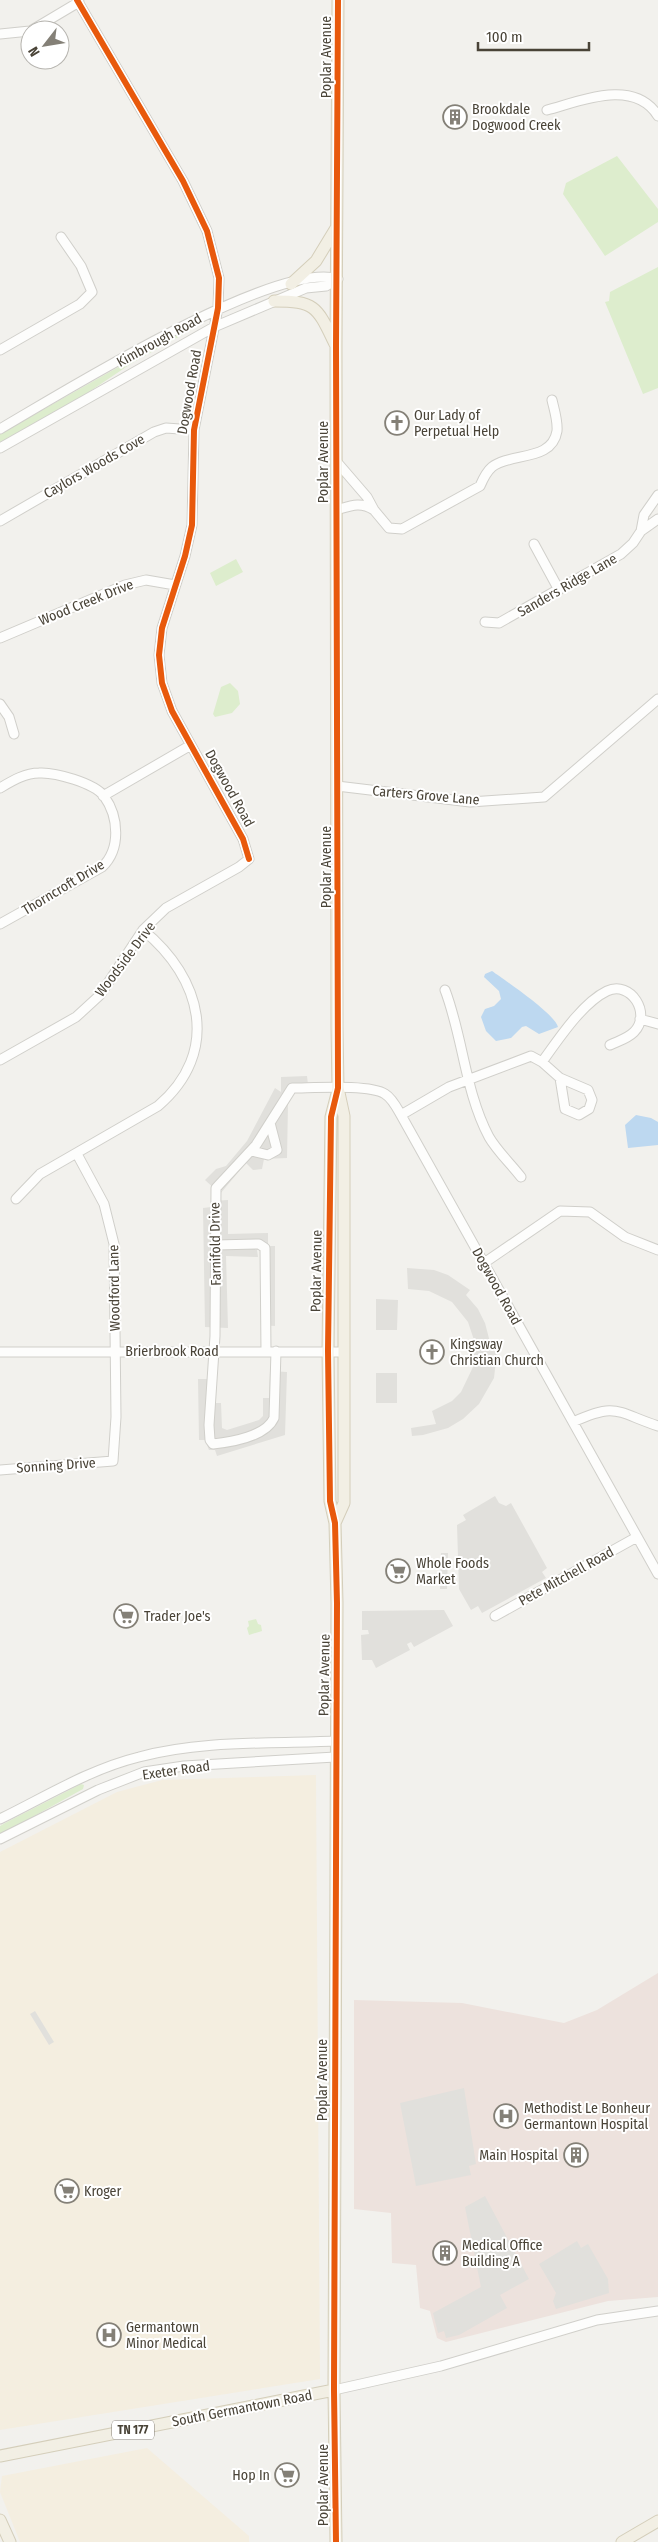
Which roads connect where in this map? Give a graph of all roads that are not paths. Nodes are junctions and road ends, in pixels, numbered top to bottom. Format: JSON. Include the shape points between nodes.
{"nodes":[{"id":1,"x":338,"y":0,"type":"edge"},
{"id":2,"x":78,"y":1,"type":"edge"},
{"id":3,"x":48,"y":20,"type":"edge"},
{"id":4,"x":20,"y":32,"type":"edge"},
{"id":5,"x":0,"y":34,"type":"edge"},
{"id":6,"x":547,"y":110,"type":"dead end"},
{"id":7,"x":658,"y":116,"type":"edge"},
{"id":8,"x":337,"y":227,"type":"junction"},
{"id":9,"x":61,"y":237,"type":"dead end"},
{"id":10,"x":338,"y":279,"type":"junction"},
{"id":11,"x":291,"y":284,"type":"junction"},
{"id":12,"x":274,"y":301,"type":"junction"},
{"id":13,"x":218,"y":308,"type":"junction"},
{"id":14,"x":214,"y":327,"type":"junction"},
{"id":15,"x":336,"y":346,"type":"junction"},
{"id":16,"x":0,"y":350,"type":"edge"},
{"id":17,"x":552,"y":400,"type":"dead end"},
{"id":18,"x":0,"y":429,"type":"edge"},
{"id":19,"x":194,"y":430,"type":"junction"},
{"id":20,"x":0,"y":448,"type":"edge"},
{"id":21,"x":336,"y":461,"type":"junction"},
{"id":22,"x":658,"y":495,"type":"edge"},
{"id":23,"x":336,"y":510,"type":"junction"},
{"id":24,"x":374,"y":510,"type":"junction"},
{"id":25,"x":658,"y":519,"type":"edge"},
{"id":26,"x":0,"y":521,"type":"edge"},
{"id":27,"x":641,"y":531,"type":"junction"},
{"id":28,"x":534,"y":544,"type":"dead end"},
{"id":29,"x":175,"y":585,"type":"junction"},
{"id":30,"x":558,"y":590,"type":"junction"},
{"id":31,"x":485,"y":622,"type":"dead end"},
{"id":32,"x":0,"y":638,"type":"edge"},
{"id":33,"x":658,"y":699,"type":"edge"},
{"id":34,"x":0,"y":704,"type":"edge"},
{"id":35,"x":14,"y":734,"type":"dead end"},
{"id":36,"x":191,"y":745,"type":"junction"},
{"id":37,"x":337,"y":786,"type":"junction"},
{"id":38,"x":0,"y":788,"type":"edge"},
{"id":39,"x":103,"y":796,"type":"junction"},
{"id":40,"x":249,"y":859,"type":"joint"},
{"id":41,"x":0,"y":924,"type":"edge"},
{"id":42,"x":143,"y":930,"type":"junction"},
{"id":43,"x":445,"y":990,"type":"dead end"},
{"id":44,"x":640,"y":1019,"type":"junction"},
{"id":45,"x":658,"y":1024,"type":"edge"},
{"id":46,"x":610,"y":1045,"type":"dead end"},
{"id":47,"x":0,"y":1060,"type":"edge"},
{"id":48,"x":542,"y":1062,"type":"junction"},
{"id":49,"x":560,"y":1078,"type":"junction"},
{"id":50,"x":469,"y":1080,"type":"junction"},
{"id":51,"x":338,"y":1088,"type":"junction"},
{"id":52,"x":401,"y":1115,"type":"junction"},
{"id":53,"x":270,"y":1123,"type":"junction"},
{"id":54,"x":252,"y":1151,"type":"junction"},
{"id":55,"x":77,"y":1154,"type":"junction"},
{"id":56,"x":521,"y":1176,"type":"dead end"},
{"id":57,"x":16,"y":1198,"type":"dead end"},
{"id":58,"x":216,"y":1245,"type":"junction"},
{"id":59,"x":658,"y":1250,"type":"edge"},
{"id":60,"x":484,"y":1263,"type":"junction"},
{"id":61,"x":115,"y":1351,"type":"junction"},
{"id":62,"x":214,"y":1351,"type":"junction"},
{"id":63,"x":266,"y":1351,"type":"junction"},
{"id":64,"x":276,"y":1351,"type":"junction"},
{"id":65,"x":328,"y":1351,"type":"junction"},
{"id":66,"x":0,"y":1352,"type":"edge"},
{"id":67,"x":344,"y":1352,"type":"junction"},
{"id":68,"x":573,"y":1422,"type":"junction"},
{"id":69,"x":658,"y":1426,"type":"edge"},
{"id":70,"x":113,"y":1462,"type":"joint"},
{"id":71,"x":0,"y":1470,"type":"edge"},
{"id":72,"x":335,"y":1523,"type":"junction"},
{"id":73,"x":637,"y":1537,"type":"junction"},
{"id":74,"x":658,"y":1574,"type":"edge"},
{"id":75,"x":494,"y":1616,"type":"dead end"},
{"id":76,"x":335,"y":1742,"type":"junction"},
{"id":77,"x":335,"y":1757,"type":"junction"},
{"id":78,"x":0,"y":1819,"type":"edge"},
{"id":79,"x":0,"y":1839,"type":"edge"},
{"id":80,"x":658,"y":2311,"type":"edge"},
{"id":81,"x":334,"y":2390,"type":"junction"},
{"id":82,"x":0,"y":2456,"type":"edge"},
{"id":83,"x":0,"y":2520,"type":"edge"},
{"id":84,"x":658,"y":2521,"type":"edge"},
{"id":85,"x":10,"y":2542,"type":"edge"},
{"id":86,"x":336,"y":2542,"type":"edge"},
{"id":87,"x":622,"y":2542,"type":"edge"}],
"edges":[{"from":1,"to":8,"type":"main road","name":"Poplar Avenue"},
{"from":2,"to":3,"type":"street"},
{"from":2,"to":13,"type":"street","name":"Dogwood Road","via":[[183,181],[207,231],[219,278]]},
{"from":4,"to":5,"type":"street"},
{"from":6,"to":7,"type":"street","via":[[614,94],[642,100]]},
{"from":8,"to":10,"type":"main road","name":"Poplar Avenue"},
{"from":8,"to":11,"type":"main road","via":[[316,261]]},
{"from":9,"to":16,"type":"street","via":[[92,292],[80,304]]},
{"from":10,"to":11,"type":"street","name":"Kimbrough Road","via":[[328,276]]},
{"from":10,"to":12,"type":"street","name":"Kimbrough Road","via":[[326,286],[306,288]]},
{"from":10,"to":15,"type":"main road","name":"Poplar Avenue"},
{"from":11,"to":13,"type":"street","name":"Kimbrough Road"},
{"from":12,"to":14,"type":"street","name":"Kimbrough Road"},
{"from":12,"to":15,"type":"main road","via":[[308,303],[318,311]]},
{"from":13,"to":14,"type":"street","name":"Dogwood Road"},
{"from":13,"to":18,"type":"street","name":"Kimbrough Road"},
{"from":14,"to":19,"type":"street","name":"Dogwood Road"},
{"from":14,"to":20,"type":"street","name":"Kimbrough Road"},
{"from":15,"to":21,"type":"main road","name":"Poplar Avenue"},
{"from":17,"to":24,"type":"street","via":[[557,430],[552,443],[545,449],[498,463],[486,473],[480,486],[402,529],[389,528]]},
{"from":19,"to":26,"type":"street","name":"Caylors Woods Cove","via":[[166,428],[154,432]]},
{"from":19,"to":29,"type":"street","name":"Dogwood Road","via":[[192,525]]},
{"from":21,"to":23,"type":"main road","name":"Poplar Avenue"},
{"from":21,"to":24,"type":"street"},
{"from":22,"to":27,"type":"street","name":"Sanders Ridge Lane","via":[[644,515]]},
{"from":23,"to":24,"type":"street","via":[[355,504]]},
{"from":23,"to":37,"type":"main road","name":"Poplar Avenue"},
{"from":25,"to":27,"type":"street","name":"Sanders Ridge Lane"},
{"from":27,"to":30,"type":"street","name":"Sanders Ridge Lane","via":[[621,554]]},
{"from":28,"to":30,"type":"street"},
{"from":29,"to":32,"type":"street","name":"Wood Creek Drive","via":[[146,580],[125,585]]},
{"from":29,"to":36,"type":"street","name":"Dogwood Road","via":[[162,628],[159,670],[166,698]]},
{"from":30,"to":31,"type":"street","name":"Sanders Ridge Lane","via":[[499,623]]},
{"from":33,"to":37,"type":"street","name":"Carters Grove Lane","via":[[544,797],[470,802]]},
{"from":34,"to":35,"type":"street","via":[[9,717]]},
{"from":36,"to":39,"type":"street"},
{"from":36,"to":40,"type":"street","name":"Dogwood Road","via":[[243,839]]},
{"from":37,"to":51,"type":"main road","name":"Poplar Avenue"},
{"from":38,"to":39,"type":"street","via":[[24,776],[40,773],[70,778]]},
{"from":39,"to":41,"type":"street","name":"Thorncroft Drive","via":[[112,816],[116,838],[115,850],[109,860],[97,870]]},
{"from":40,"to":42,"type":"street","name":"Woodside Drive","via":[[166,908]]},
{"from":42,"to":47,"type":"street","name":"Woodside Drive","via":[[100,995],[76,1017]]},
{"from":42,"to":55,"type":"street","via":[[164,950],[189,985],[197,1019],[196,1051],[190,1067],[166,1099],[152,1111]]},
{"from":43,"to":50,"type":"street","via":[[456,1019]]},
{"from":44,"to":45,"type":"street"},
{"from":44,"to":46,"type":"street","via":[[633,1033]]},
{"from":44,"to":48,"type":"street","via":[[634,998],[627,991],[619,988],[606,992],[584,1009]]},
{"from":48,"to":49,"type":"street"},
{"from":48,"to":50,"type":"street","via":[[526,1057]]},
{"from":49,"to":49,"type":"street","via":[[565,1109],[579,1115],[589,1109],[592,1100],[588,1090]]},
{"from":50,"to":52,"type":"street","via":[[449,1087]]},
{"from":50,"to":56,"type":"street","via":[[490,1138]]},
{"from":51,"to":52,"type":"street","name":"Dogwood Road","via":[[381,1092]]},
{"from":51,"to":53,"type":"street","name":"Farnifold Drive","via":[[292,1088]]},
{"from":51,"to":65,"type":"main road","name":"Poplar Avenue","via":[[330,1116]]},
{"from":51,"to":67,"type":"main road","name":"Poplar Avenue","via":[[344,1116]]},
{"from":52,"to":60,"type":"street","name":"Dogwood Road"},
{"from":53,"to":54,"type":"street","name":"Farnifold Drive"},
{"from":53,"to":54,"type":"street","via":[[277,1150],[268,1155]]},
{"from":54,"to":58,"type":"street","name":"Farnifold Drive","via":[[216,1188]]},
{"from":55,"to":57,"type":"street","via":[[40,1174]]},
{"from":55,"to":61,"type":"street","name":"Woodford Lane","via":[[100,1195],[113,1231]]},
{"from":58,"to":62,"type":"street","name":"Farnifold Drive"},
{"from":58,"to":63,"type":"street","via":[[259,1244],[265,1248]]},
{"from":59,"to":60,"type":"street","via":[[625,1237],[590,1212],[560,1211]]},
{"from":60,"to":68,"type":"street","name":"Dogwood Road"},
{"from":61,"to":62,"type":"street","name":"Brierbrook Road"},
{"from":61,"to":66,"type":"street","name":"Brierbrook Road"},
{"from":61,"to":70,"type":"street","name":"Woodford Lane"},
{"from":62,"to":63,"type":"street","name":"Brierbrook Road"},
{"from":62,"to":64,"type":"street","name":"Farnifold Drive","via":[[208,1425],[213,1444],[264,1430],[271,1425],[274,1418]]},
{"from":63,"to":64,"type":"street","name":"Brierbrook Road"},
{"from":64,"to":65,"type":"street","name":"Brierbrook Road"},
{"from":65,"to":67,"type":"street","name":"Brierbrook Road"},
{"from":65,"to":72,"type":"main road","name":"Poplar Avenue","via":[[330,1501]]},
{"from":67,"to":72,"type":"main road","name":"Poplar Avenue","via":[[344,1503]]},
{"from":68,"to":69,"type":"street","via":[[594,1412],[610,1410]]},
{"from":68,"to":73,"type":"street","name":"Dogwood Road"},
{"from":70,"to":71,"type":"street","name":"Sonning Drive"},
{"from":72,"to":76,"type":"main road","name":"Poplar Avenue"},
{"from":73,"to":74,"type":"street","name":"Dogwood Road"},
{"from":73,"to":75,"type":"street","name":"Pete Mitchell Road"},
{"from":76,"to":77,"type":"main road","name":"Poplar Avenue"},
{"from":76,"to":78,"type":"street","name":"Exeter Road","via":[[182,1748],[137,1757],[90,1774]]},
{"from":77,"to":79,"type":"street","name":"Exeter Road","via":[[184,1766],[144,1772],[98,1790]]},
{"from":77,"to":81,"type":"main road","name":"Poplar Avenue"},
{"from":80,"to":81,"type":"street","name":"South Germantown Road","via":[[597,2320],[441,2366]]},
{"from":81,"to":82,"type":"main road","name":"South Germantown Road","number":"TN 177"},
{"from":81,"to":86,"type":"main road","name":"Poplar Avenue"},
{"from":83,"to":85,"type":"main road"},
{"from":84,"to":87,"type":"main road"}]}
